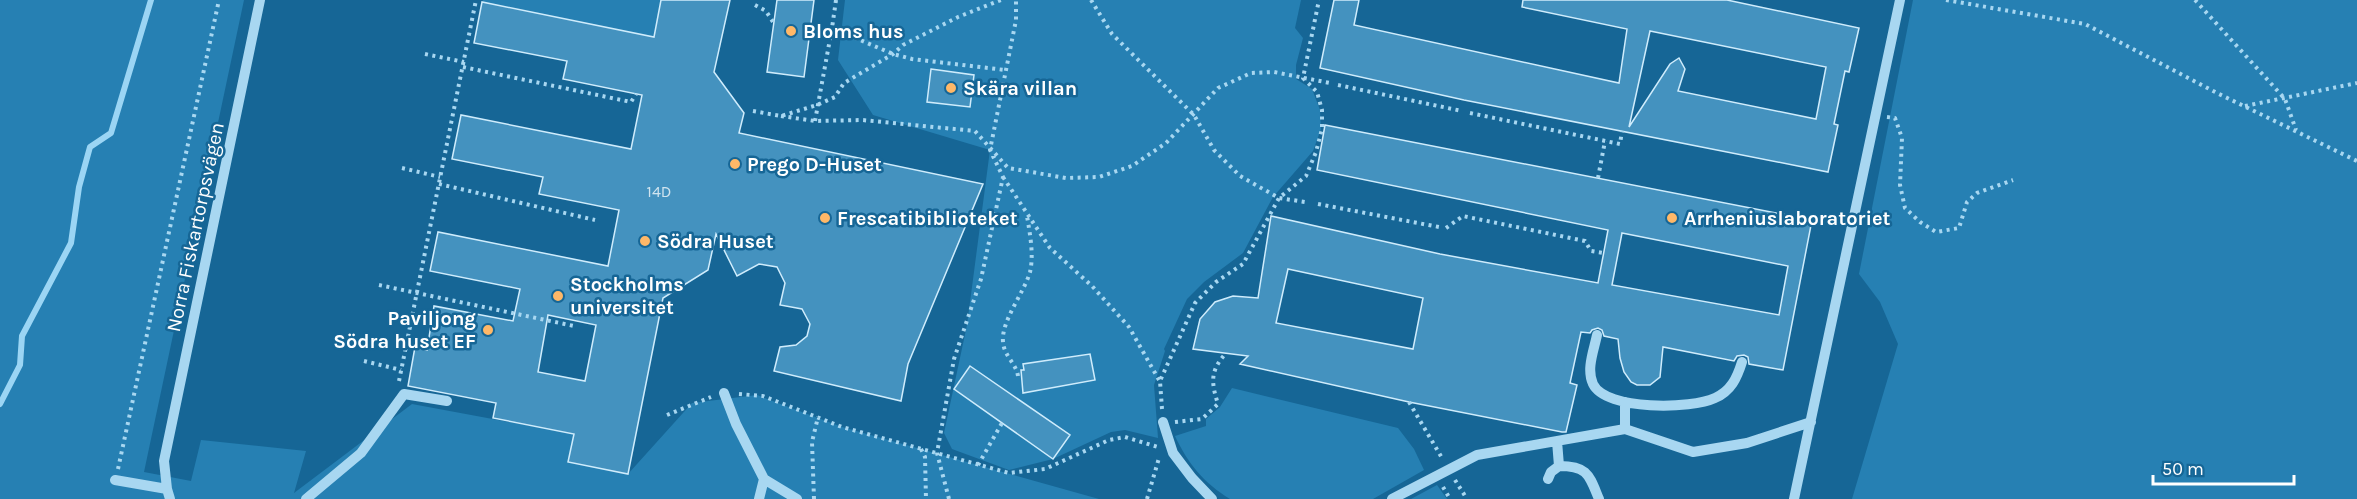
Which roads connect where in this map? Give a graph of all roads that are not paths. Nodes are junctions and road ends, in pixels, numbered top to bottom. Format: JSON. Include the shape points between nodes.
{"nodes":[{"id":1,"x":260,"y":0,"type":"edge"},
{"id":2,"x":1900,"y":0,"type":"edge"},
{"id":3,"x":1597,"y":334,"type":"dead end"},
{"id":4,"x":1742,"y":362,"type":"dead end"},
{"id":5,"x":724,"y":393,"type":"road end"},
{"id":6,"x":447,"y":401,"type":"dead end"},
{"id":7,"x":1625,"y":402,"type":"junction"},
{"id":8,"x":1163,"y":422,"type":"road end"},
{"id":9,"x":1811,"y":422,"type":"junction"},
{"id":10,"x":1625,"y":429,"type":"junction"},
{"id":11,"x":1557,"y":441,"type":"junction"},
{"id":12,"x":1559,"y":466,"type":"junction"},
{"id":13,"x":1548,"y":478,"type":"dead end"},
{"id":14,"x":764,"y":479,"type":"junction"},
{"id":15,"x":115,"y":480,"type":"road end"},
{"id":16,"x":169,"y":494,"type":"edge"},
{"id":17,"x":306,"y":499,"type":"edge"},
{"id":18,"x":759,"y":499,"type":"edge"},
{"id":19,"x":797,"y":499,"type":"edge"},
{"id":20,"x":1212,"y":499,"type":"edge"},
{"id":21,"x":1392,"y":499,"type":"edge"},
{"id":22,"x":1599,"y":499,"type":"edge"},
{"id":23,"x":1794,"y":499,"type":"edge"}],
"edges":[{"from":1,"to":16,"type":"street","name":"Norra Fiskartorpsvägen","via":[[164,461]]},
{"from":2,"to":9,"type":"street"},
{"from":3,"to":7,"type":"street","via":[[1590,371],[1594,386],[1608,399]]},
{"from":4,"to":7,"type":"street","via":[[1729,388],[1715,398],[1667,405]]},
{"from":5,"to":14,"type":"street"},
{"from":6,"to":17,"type":"street","via":[[405,394],[361,453]]},
{"from":7,"to":10,"type":"street"},
{"from":8,"to":20,"type":"street","via":[[1173,453]]},
{"from":9,"to":10,"type":"street","via":[[1747,443],[1693,452]]},
{"from":9,"to":23,"type":"street"},
{"from":10,"to":11,"type":"street"},
{"from":11,"to":12,"type":"street"},
{"from":11,"to":21,"type":"street","via":[[1477,455]]},
{"from":12,"to":13,"type":"street"},
{"from":12,"to":22,"type":"street","via":[[1583,470]]},
{"from":14,"to":18,"type":"street"},
{"from":14,"to":19,"type":"street"},
{"from":15,"to":16,"type":"street"}]}
